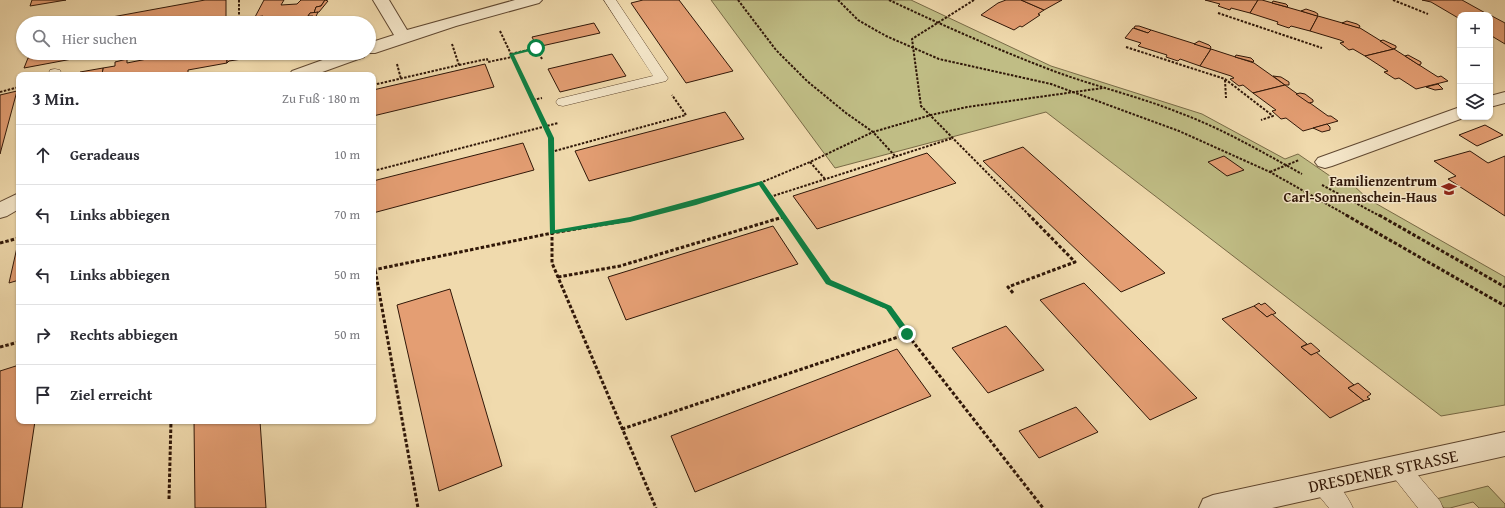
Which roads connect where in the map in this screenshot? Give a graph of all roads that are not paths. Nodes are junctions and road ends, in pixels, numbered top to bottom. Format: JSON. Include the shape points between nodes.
{"nodes":[{"id":1,"x":381,"y":0,"type":"edge"},
{"id":2,"x":534,"y":0,"type":"edge"},
{"id":3,"x":610,"y":0,"type":"edge"},
{"id":4,"x":403,"y":37,"type":"junction"},
{"id":5,"x":376,"y":47,"type":"edge"},
{"id":6,"x":339,"y":60,"type":"edge"},
{"id":7,"x":306,"y":72,"type":"edge"},
{"id":8,"x":1505,"y":96,"type":"edge"},
{"id":9,"x":1493,"y":101,"type":"edge"},
{"id":10,"x":563,"y":102,"type":"road end"},
{"id":11,"x":1457,"y":114,"type":"edge"},
{"id":12,"x":1325,"y":162,"type":"dead end"},
{"id":13,"x":16,"y":202,"type":"edge"},
{"id":14,"x":0,"y":211,"type":"edge"},
{"id":15,"x":1505,"y":444,"type":"edge"},
{"id":16,"x":1398,"y":468,"type":"junction"},
{"id":17,"x":1323,"y":484,"type":"junction"},
{"id":18,"x":1260,"y":503,"type":"edge"},
{"id":19,"x":1213,"y":508,"type":"edge"},
{"id":20,"x":1342,"y":508,"type":"edge"},
{"id":21,"x":1432,"y":508,"type":"edge"}],
"edges":[{"from":1,"to":4,"type":"street"},
{"from":2,"to":4,"type":"street"},
{"from":3,"to":10,"type":"lane","via":[[661,78]]},
{"from":4,"to":5,"type":"street"},
{"from":6,"to":7,"type":"street"},
{"from":8,"to":9,"type":"street"},
{"from":11,"to":12,"type":"street"},
{"from":13,"to":14,"type":"street"},
{"from":15,"to":16,"type":"street","name":"DRESDENER STRASSE"},
{"from":16,"to":17,"type":"street","name":"DRESDENER STRASSE"},
{"from":16,"to":21,"type":"lane"},
{"from":17,"to":18,"type":"street","name":"DRESDENER STRASSE"},
{"from":17,"to":20,"type":"lane"},
{"from":18,"to":19,"type":"street","name":"DRESDENER STRASSE"}]}
